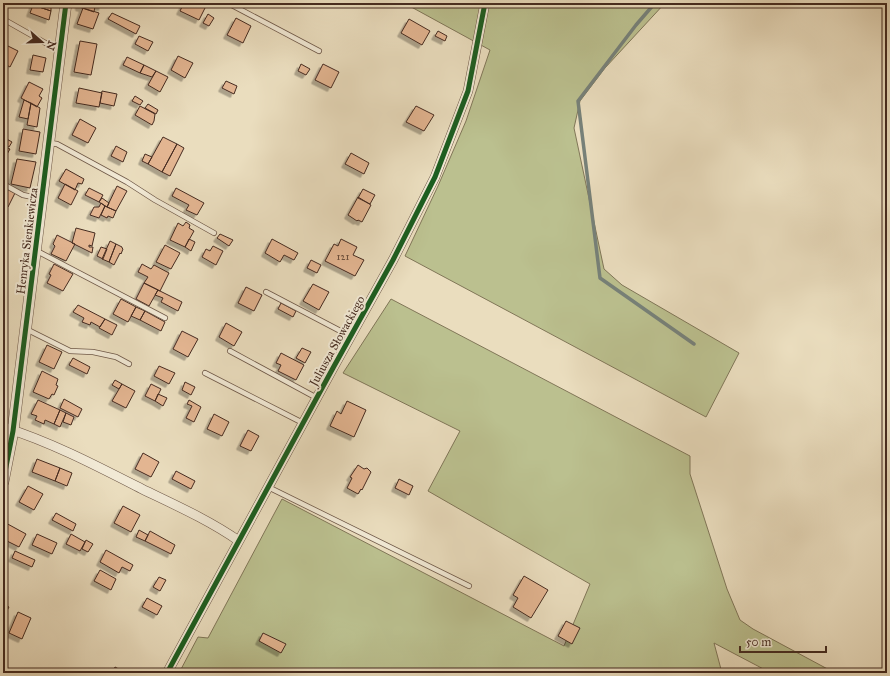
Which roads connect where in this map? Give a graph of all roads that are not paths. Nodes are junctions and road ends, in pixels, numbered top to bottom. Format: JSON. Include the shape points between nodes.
{"nodes":[{"id":1,"x":66,"y":3,"type":"edge"},
{"id":2,"x":228,"y":3,"type":"edge"},
{"id":3,"x":485,"y":3,"type":"edge"},
{"id":4,"x":3,"y":19,"type":"edge"},
{"id":5,"x":61,"y":46,"type":"junction"},
{"id":6,"x":319,"y":51,"type":"dead end"},
{"id":7,"x":48,"y":143,"type":"junction"},
{"id":8,"x":3,"y":184,"type":"edge"},
{"id":9,"x":42,"y":199,"type":"junction"},
{"id":10,"x":214,"y":233,"type":"dead end"},
{"id":11,"x":36,"y":250,"type":"junction"},
{"id":12,"x":266,"y":292,"type":"dead end"},
{"id":13,"x":165,"y":318,"type":"dead end"},
{"id":14,"x":26,"y":329,"type":"junction"},
{"id":15,"x":350,"y":336,"type":"junction"},
{"id":16,"x":230,"y":351,"type":"dead end"},
{"id":17,"x":129,"y":364,"type":"dead end"},
{"id":18,"x":205,"y":374,"type":"dead end"},
{"id":19,"x":316,"y":398,"type":"junction"},
{"id":20,"x":303,"y":423,"type":"junction"},
{"id":21,"x":8,"y":429,"type":"edge"},
{"id":22,"x":3,"y":482,"type":"edge"},
{"id":23,"x":268,"y":487,"type":"junction"},
{"id":24,"x":239,"y":541,"type":"junction"},
{"id":25,"x":469,"y":586,"type":"dead end"},
{"id":26,"x":167,"y":673,"type":"edge"}],
"edges":[{"from":1,"to":5,"type":"street","name":"Henryka Sienkiewicza"},
{"from":2,"to":6,"type":"lane"},
{"from":3,"to":15,"type":"street","name":"Juliusza Słowackiego","via":[[468,91],[435,177],[393,260]]},
{"from":4,"to":5,"type":"lane","via":[[49,45]]},
{"from":5,"to":7,"type":"street","name":"Henryka Sienkiewicza"},
{"from":7,"to":9,"type":"street","name":"Henryka Sienkiewicza"},
{"from":7,"to":10,"type":"lane","via":[[57,144]]},
{"from":8,"to":9,"type":"lane","via":[[23,194]]},
{"from":9,"to":11,"type":"street","name":"Henryka Sienkiewicza"},
{"from":11,"to":13,"type":"lane"},
{"from":11,"to":14,"type":"street","name":"Henryka Sienkiewicza"},
{"from":12,"to":15,"type":"lane"},
{"from":14,"to":17,"type":"lane","via":[[70,351],[116,357]]},
{"from":14,"to":21,"type":"street","name":"Henryka Sienkiewicza"},
{"from":15,"to":19,"type":"street","name":"Juliusza Słowackiego"},
{"from":16,"to":19,"type":"lane"},
{"from":18,"to":20,"type":"lane"},
{"from":19,"to":20,"type":"street","name":"Juliusza Słowackiego"},
{"from":20,"to":23,"type":"street","name":"Juliusza Słowackiego"},
{"from":21,"to":22,"type":"street","name":"Henryka Sienkiewicza"},
{"from":21,"to":24,"type":"street","via":[[31,436],[108,471],[199,517]]},
{"from":23,"to":24,"type":"street","name":"Juliusza Słowackiego"},
{"from":23,"to":25,"type":"lane"},
{"from":24,"to":26,"type":"street","name":"Juliusza Słowackiego"}]}
